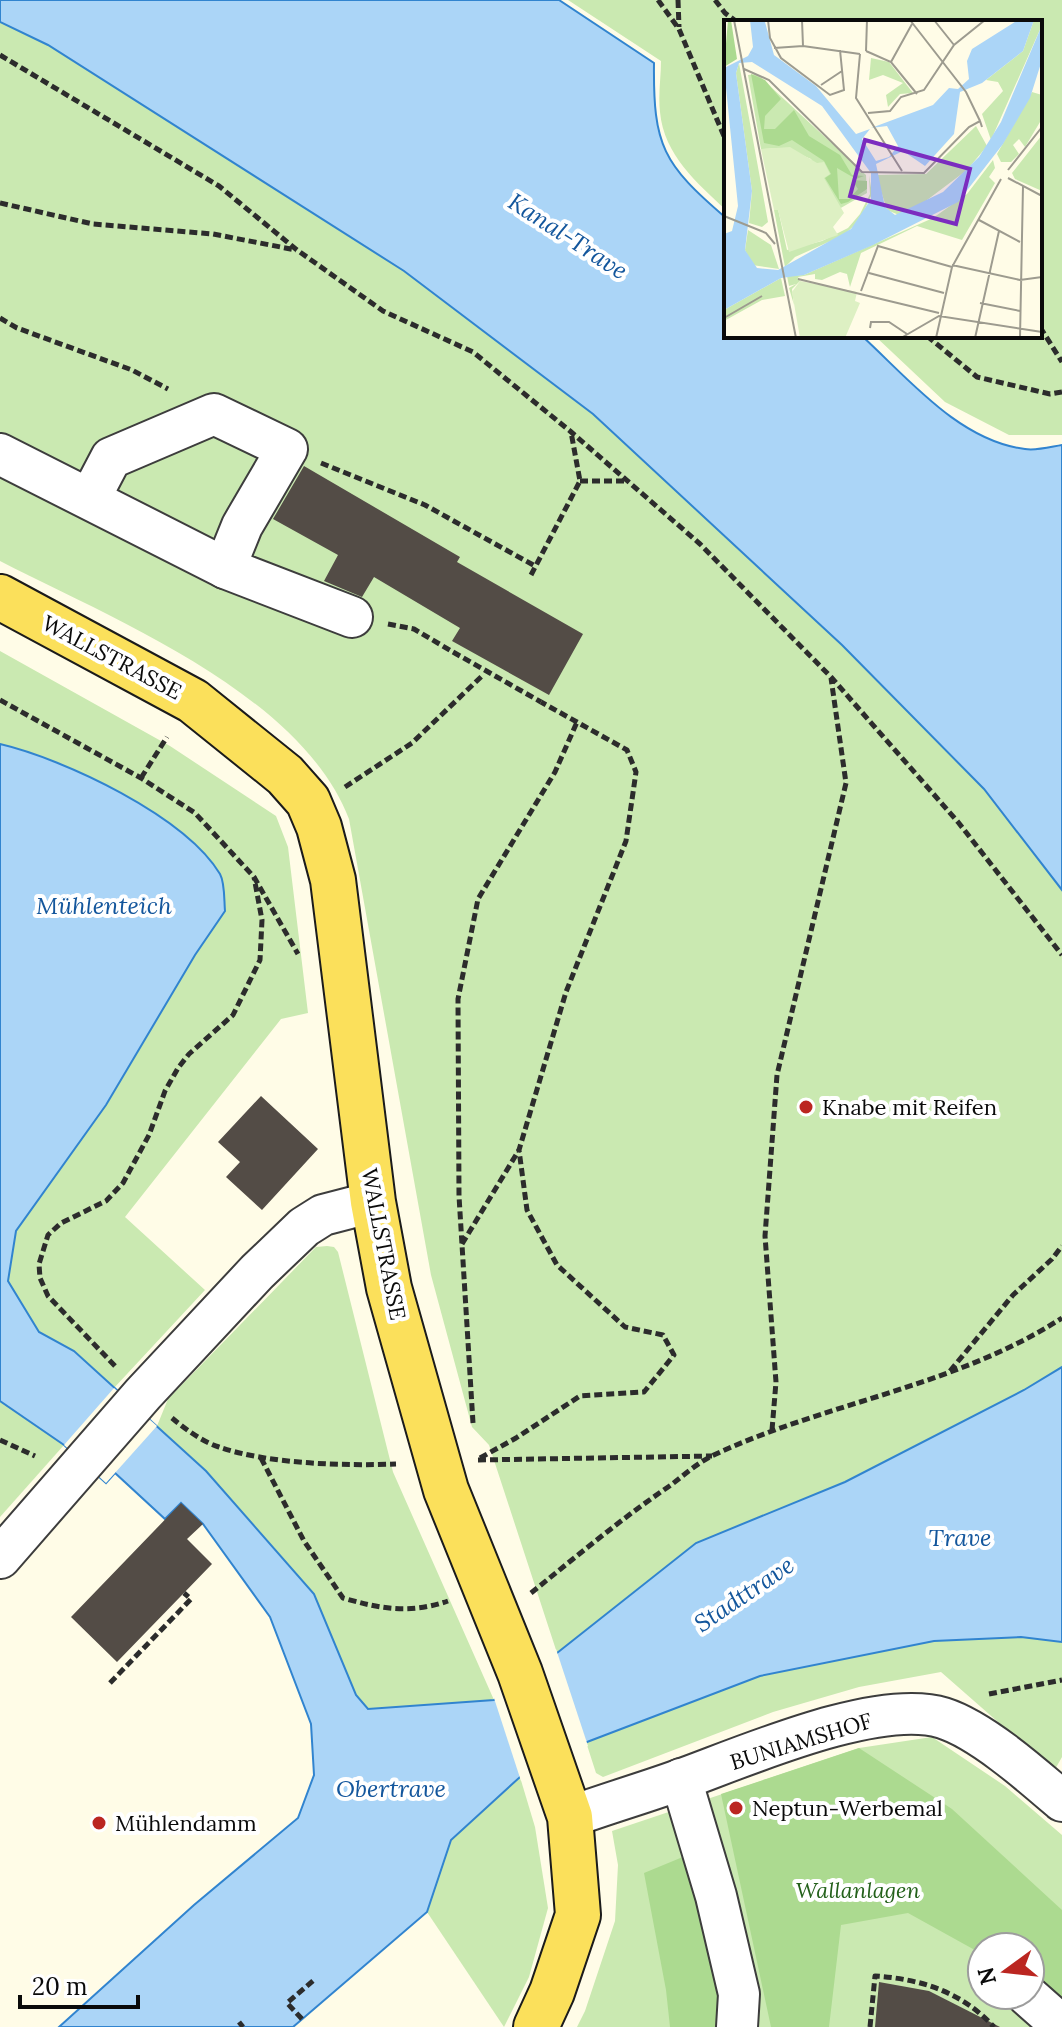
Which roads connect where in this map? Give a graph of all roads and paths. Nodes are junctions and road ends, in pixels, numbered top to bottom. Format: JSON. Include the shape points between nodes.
{"nodes":[{"id":1,"x":658,"y":0,"type":"edge"},
{"id":2,"x":678,"y":0,"type":"edge"},
{"id":3,"x":715,"y":0,"type":"edge"},
{"id":4,"x":734,"y":20,"type":"edge"},
{"id":5,"x":679,"y":29,"type":"junction"},
{"id":6,"x":0,"y":55,"type":"edge"},
{"id":7,"x":724,"y":136,"type":"edge"},
{"id":8,"x":0,"y":203,"type":"edge"},
{"id":9,"x":297,"y":250,"type":"junction"},
{"id":10,"x":0,"y":318,"type":"edge"},
{"id":11,"x":1042,"y":330,"type":"edge"},
{"id":12,"x":929,"y":338,"type":"edge"},
{"id":13,"x":1062,"y":362,"type":"edge"},
{"id":14,"x":1062,"y":392,"type":"edge"},
{"id":15,"x":214,"y":414,"type":"junction"},
{"id":16,"x":570,"y":431,"type":"junction"},
{"id":17,"x":287,"y":449,"type":"junction"},
{"id":18,"x":0,"y":454,"type":"edge"},
{"id":19,"x":580,"y":481,"type":"junction"},
{"id":20,"x":627,"y":481,"type":"junction"},
{"id":21,"x":90,"y":498,"type":"junction"},
{"id":22,"x":535,"y":566,"type":"junction"},
{"id":23,"x":225,"y":568,"type":"junction"},
{"id":24,"x":531,"y":575,"type":"dead end"},
{"id":25,"x":0,"y":597,"type":"edge"},
{"id":26,"x":352,"y":617,"type":"joint"},
{"id":27,"x":484,"y":674,"type":"dead end"},
{"id":28,"x":831,"y":677,"type":"junction"},
{"id":29,"x":0,"y":700,"type":"edge"},
{"id":30,"x":577,"y":721,"type":"junction"},
{"id":31,"x":180,"y":746,"type":"dead end"},
{"id":32,"x":141,"y":778,"type":"junction"},
{"id":33,"x":343,"y":789,"type":"dead end"},
{"id":34,"x":254,"y":877,"type":"junction"},
{"id":35,"x":1062,"y":955,"type":"edge"},
{"id":36,"x":305,"y":966,"type":"dead end"},
{"id":37,"x":519,"y":1150,"type":"junction"},
{"id":38,"x":373,"y":1202,"type":"junction"},
{"id":39,"x":462,"y":1244,"type":"junction"},
{"id":40,"x":1062,"y":1246,"type":"edge"},
{"id":41,"x":1062,"y":1318,"type":"edge"},
{"id":42,"x":950,"y":1372,"type":"junction"},
{"id":43,"x":138,"y":1400,"type":"junction"},
{"id":44,"x":474,"y":1429,"type":"dead end"},
{"id":45,"x":772,"y":1430,"type":"junction"},
{"id":46,"x":475,"y":1445,"type":"dead end"},
{"id":47,"x":712,"y":1456,"type":"junction"},
{"id":48,"x":260,"y":1457,"type":"junction"},
{"id":49,"x":476,"y":1460,"type":"junction"},
{"id":50,"x":404,"y":1463,"type":"dead end"},
{"id":51,"x":0,"y":1558,"type":"edge"},
{"id":52,"x":184,"y":1593,"type":"dead end"},
{"id":53,"x":461,"y":1597,"type":"dead end"},
{"id":54,"x":524,"y":1599,"type":"dead end"},
{"id":55,"x":110,"y":1683,"type":"dead end"},
{"id":56,"x":681,"y":1779,"type":"junction"},
{"id":57,"x":1062,"y":1801,"type":"edge"},
{"id":58,"x":570,"y":1817,"type":"junction"},
{"id":59,"x":314,"y":1980,"type":"dead end"},
{"id":60,"x":1045,"y":2011,"type":"edge"},
{"id":61,"x":302,"y":2019,"type":"dead end"},
{"id":62,"x":989,"y":2025,"type":"edge"},
{"id":63,"x":1062,"y":2026,"type":"edge"},
{"id":64,"x":536,"y":2027,"type":"edge"},
{"id":65,"x":737,"y":2027,"type":"edge"},
{"id":66,"x":870,"y":2027,"type":"edge"}],
"edges":[{"from":1,"to":5,"type":"path"},
{"from":2,"to":5,"type":"path"},
{"from":3,"to":4,"type":"path"},
{"from":5,"to":7,"type":"path"},
{"from":6,"to":9,"type":"path","via":[[219,186]]},
{"from":8,"to":9,"type":"path","via":[[93,224],[213,234]]},
{"from":9,"to":16,"type":"path","via":[[383,311],[473,352]]},
{"from":10,"to":15,"type":"path","via":[[132,370]]},
{"from":11,"to":13,"type":"path"},
{"from":12,"to":14,"type":"path","via":[[977,377],[1050,394]]},
{"from":15,"to":17,"type":"street"},
{"from":15,"to":21,"type":"street","via":[[111,458]]},
{"from":16,"to":19,"type":"path"},
{"from":16,"to":20,"type":"path"},
{"from":17,"to":22,"type":"path","via":[[425,505]]},
{"from":17,"to":23,"type":"street","via":[[242,526]]},
{"from":18,"to":21,"type":"street"},
{"from":19,"to":20,"type":"path"},
{"from":19,"to":22,"type":"path"},
{"from":20,"to":28,"type":"path","via":[[700,544]]},
{"from":21,"to":23,"type":"street"},
{"from":22,"to":24,"type":"path"},
{"from":23,"to":26,"type":"street"},
{"from":25,"to":38,"type":"main road","name":"WALLSTRASSE","via":[[193,701],[285,775],[308,801],[333,880]]},
{"from":26,"to":30,"type":"path","bridge":true,"via":[[414,629]]},
{"from":27,"to":33,"type":"path","via":[[412,743]]},
{"from":28,"to":35,"type":"path","via":[[958,822]]},
{"from":28,"to":45,"type":"path","via":[[846,783],[776,1089],[765,1236],[776,1382]]},
{"from":29,"to":32,"type":"path"},
{"from":30,"to":37,"type":"path","via":[[627,750],[636,772],[626,841],[566,992]]},
{"from":30,"to":39,"type":"path","via":[[555,772],[478,899],[458,999]]},
{"from":31,"to":32,"type":"path","via":[[167,737]]},
{"from":32,"to":34,"type":"path","via":[[195,813]]},
{"from":34,"to":36,"type":"path"},
{"from":34,"to":43,"type":"path","via":[[262,920],[260,960],[233,1015],[178,1068],[123,1183],[106,1201],[48,1235],[39,1264],[48,1296]]},
{"from":37,"to":39,"type":"path"},
{"from":37,"to":49,"type":"path","via":[[527,1210],[557,1265],[625,1327],[663,1335],[674,1355],[644,1392],[580,1396]]},
{"from":38,"to":43,"type":"street","via":[[323,1215],[304,1227]]},
{"from":38,"to":58,"type":"main road","name":"WALLSTRASSE","via":[[389,1288],[446,1490],[520,1673]]},
{"from":39,"to":44,"type":"path"},
{"from":40,"to":42,"type":"path","via":[[1013,1295]]},
{"from":41,"to":42,"type":"path","via":[[1036,1335]]},
{"from":42,"to":45,"type":"path"},
{"from":43,"to":48,"type":"path","via":[[217,1447]]},
{"from":43,"to":51,"type":"street"},
{"from":45,"to":47,"type":"path"},
{"from":46,"to":49,"type":"path"},
{"from":47,"to":49,"type":"path"},
{"from":47,"to":54,"type":"path","via":[[622,1519]]},
{"from":48,"to":50,"type":"path"},
{"from":48,"to":53,"type":"path","via":[[304,1541],[343,1598],[379,1608],[424,1609]]},
{"from":52,"to":55,"type":"path","via":[[191,1599]]},
{"from":56,"to":57,"type":"street","name":"BUNIAMSHOF","via":[[785,1742],[870,1718],[913,1713],[944,1718],[976,1736]]},
{"from":56,"to":58,"type":"street","name":"BUNIAMSHOF"},
{"from":56,"to":65,"type":"street","via":[[739,1994]]},
{"from":58,"to":64,"type":"main road","name":"WALLSTRASSE","via":[[578,1915]]},
{"from":59,"to":61,"type":"path","via":[[287,2003]]},
{"from":60,"to":63,"type":"street"},
{"from":62,"to":66,"type":"path","via":[[969,2004],[946,1991],[875,1976]]}]}
